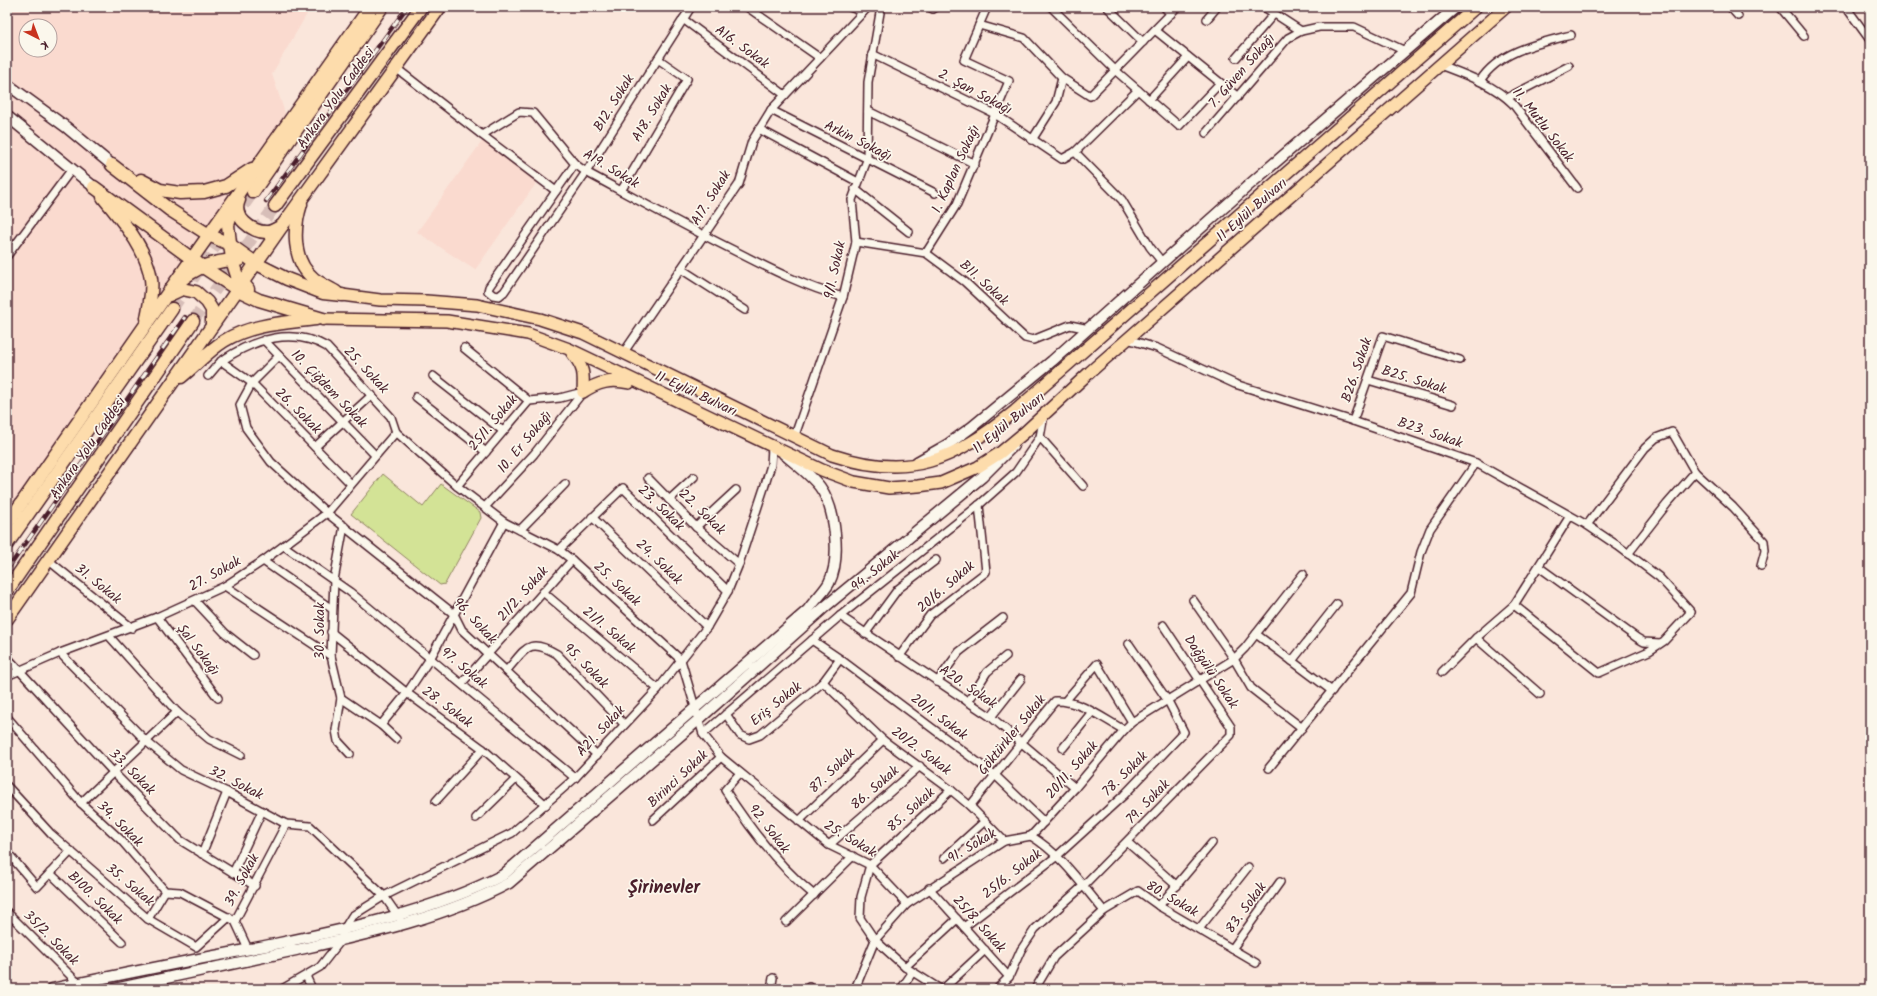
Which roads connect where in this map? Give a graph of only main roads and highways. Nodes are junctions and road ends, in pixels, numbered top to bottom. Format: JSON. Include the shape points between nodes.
{"nodes":[{"id":1,"x":370,"y":7,"type":"edge"},
{"id":2,"x":382,"y":7,"type":"edge"},
{"id":3,"x":421,"y":7,"type":"edge"},
{"id":4,"x":440,"y":7,"type":"edge"},
{"id":5,"x":1456,"y":7,"type":"edge"},
{"id":6,"x":1476,"y":7,"type":"edge"},
{"id":7,"x":1506,"y":7,"type":"edge"},
{"id":8,"x":7,"y":84,"type":"edge"},
{"id":9,"x":7,"y":116,"type":"edge"},
{"id":10,"x":112,"y":165,"type":"junction"},
{"id":11,"x":258,"y":165,"type":"junction"},
{"id":12,"x":94,"y":187,"type":"junction"},
{"id":13,"x":253,"y":192,"type":"tunnel mouth"},
{"id":14,"x":303,"y":196,"type":"junction"},
{"id":15,"x":275,"y":206,"type":"tunnel mouth"},
{"id":16,"x":282,"y":226,"type":"junction"},
{"id":17,"x":209,"y":235,"type":"junction"},
{"id":18,"x":229,"y":244,"type":"junction"},
{"id":19,"x":192,"y":258,"type":"junction"},
{"id":20,"x":232,"y":260,"type":"junction"},
{"id":21,"x":257,"y":264,"type":"junction"},
{"id":22,"x":203,"y":267,"type":"junction"},
{"id":23,"x":241,"y":287,"type":"junction"},
{"id":24,"x":342,"y":295,"type":"junction"},
{"id":25,"x":164,"y":297,"type":"junction"},
{"id":26,"x":172,"y":309,"type":"tunnel mouth"},
{"id":27,"x":323,"y":318,"type":"junction"},
{"id":28,"x":193,"y":321,"type":"tunnel mouth"},
{"id":29,"x":146,"y":324,"type":"junction"},
{"id":30,"x":212,"y":326,"type":"junction"},
{"id":31,"x":569,"y":349,"type":"junction"},
{"id":32,"x":645,"y":387,"type":"junction"},
{"id":33,"x":168,"y":388,"type":"junction"},
{"id":34,"x":1024,"y":433,"type":"junction"},
{"id":35,"x":776,"y":449,"type":"junction"},
{"id":36,"x":910,"y":466,"type":"junction"},
{"id":37,"x":7,"y":524,"type":"edge"},
{"id":38,"x":7,"y":544,"type":"edge"},
{"id":39,"x":7,"y":591,"type":"edge"},
{"id":40,"x":7,"y":618,"type":"edge"},
{"id":41,"x":343,"y":934,"type":"junction"},
{"id":42,"x":52,"y":989,"type":"edge"},
{"id":43,"x":115,"y":989,"type":"edge"}],
"edges":[{"from":1,"to":11,"type":"highway"},
{"from":2,"to":13,"type":"highway","name":"Ankara Yolu Caddesi"},
{"from":3,"to":15,"type":"highway","name":"Ankara Yolu Caddesi"},
{"from":4,"to":14,"type":"highway"},
{"from":5,"to":36,"type":"main road","via":[[1249,185],[1089,329],[972,427]]},
{"from":6,"to":36,"type":"main road","name":"11 Eylül Bulvarı","via":[[1015,411],[984,436],[958,451]]},
{"from":7,"to":34,"type":"main road","name":"11 Eylül Bulvarı"},
{"from":8,"to":10,"type":"main road"},
{"from":9,"to":12,"type":"main road"},
{"from":10,"to":11,"type":"highway","via":[[160,190],[180,193],[204,192],[226,186]]},
{"from":10,"to":17,"type":"highway","via":[[170,210]]},
{"from":11,"to":16,"type":"highway","via":[[237,204],[238,214],[252,229],[259,231],[269,232]]},
{"from":11,"to":17,"type":"highway"},
{"from":11,"to":18,"type":"highway","via":[[234,206],[228,224]]},
{"from":12,"to":19,"type":"highway"},
{"from":12,"to":29,"type":"highway","via":[[134,237],[145,261],[151,279],[151,298]]},
{"from":14,"to":16,"type":"highway"},
{"from":14,"to":24,"type":"highway","via":[[296,222],[298,256],[314,279]]},
{"from":16,"to":21,"type":"highway"},
{"from":17,"to":18,"type":"highway"},
{"from":17,"to":19,"type":"highway"},
{"from":18,"to":20,"type":"highway"},
{"from":18,"to":21,"type":"highway"},
{"from":19,"to":22,"type":"highway"},
{"from":19,"to":25,"type":"highway"},
{"from":20,"to":21,"type":"highway","via":[[246,260]]},
{"from":20,"to":22,"type":"highway","via":[[216,261]]},
{"from":20,"to":23,"type":"highway"},
{"from":21,"to":23,"type":"highway"},
{"from":21,"to":24,"type":"highway","via":[[287,280],[323,293]]},
{"from":22,"to":23,"type":"highway"},
{"from":22,"to":25,"type":"highway","via":[[183,278]]},
{"from":23,"to":27,"type":"highway","via":[[259,300]]},
{"from":23,"to":30,"type":"highway"},
{"from":24,"to":36,"type":"main road","name":"11 Eylül Bulvarı","via":[[380,300],[476,305],[540,319],[583,333],[624,352],[832,455],[854,463],[892,468]]},
{"from":25,"to":29,"type":"highway"},
{"from":25,"to":30,"type":"highway","via":[[182,290],[196,292],[212,310]]},
{"from":26,"to":38,"type":"highway","name":"Ankara Yolu Caddesi"},
{"from":27,"to":31,"type":"main road","name":"11 Eylül Bulvarı","via":[[447,321],[528,334]]},
{"from":27,"to":33,"type":"highway","via":[[272,324],[247,330],[224,341]]},
{"from":28,"to":39,"type":"highway","name":"Ankara Yolu Caddesi"},
{"from":29,"to":37,"type":"highway"},
{"from":30,"to":33,"type":"highway"},
{"from":31,"to":32,"type":"main road","name":"11 Eylül Bulvarı"},
{"from":31,"to":32,"type":"main road","via":[[582,364],[583,392],[594,385],[617,381]]},
{"from":32,"to":35,"type":"main road","name":"11 Eylül Bulvarı"},
{"from":33,"to":40,"type":"highway"},
{"from":34,"to":35,"type":"main road","name":"11 Eylül Bulvarı","via":[[978,467],[941,482],[889,488],[854,482]]},
{"from":34,"to":41,"type":"main road","via":[[1004,457],[982,477],[826,606],[509,883],[480,897],[403,924]]},
{"from":35,"to":41,"type":"main road","via":[[820,486],[829,501],[835,525],[834,557],[829,582],[808,610],[503,875],[434,904]]},
{"from":41,"to":42,"type":"main road","via":[[248,949]]},
{"from":41,"to":43,"type":"main road"}]}
